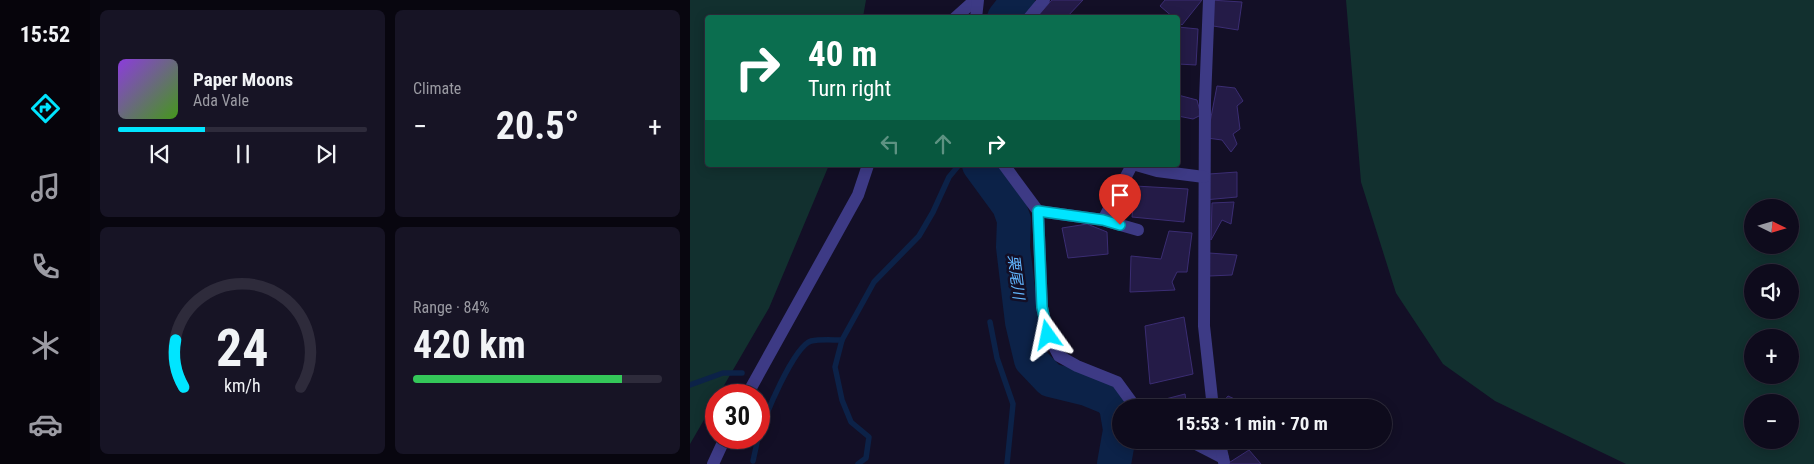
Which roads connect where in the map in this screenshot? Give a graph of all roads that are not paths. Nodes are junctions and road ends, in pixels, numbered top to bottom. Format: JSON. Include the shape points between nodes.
{"nodes":[{"id":1,"x":977,"y":0,"type":"edge"},
{"id":2,"x":1044,"y":0,"type":"edge"},
{"id":3,"x":1209,"y":0,"type":"edge"},
{"id":4,"x":959,"y":15,"type":"edge"},
{"id":5,"x":976,"y":15,"type":"edge"},
{"id":6,"x":1032,"y":15,"type":"edge"},
{"id":7,"x":867,"y":167,"type":"edge"},
{"id":8,"x":1005,"y":167,"type":"edge"},
{"id":9,"x":1131,"y":167,"type":"edge"},
{"id":10,"x":1143,"y":167,"type":"edge"},
{"id":11,"x":1204,"y":177,"type":"junction"},
{"id":12,"x":1038,"y":211,"type":"junction"},
{"id":13,"x":1103,"y":220,"type":"junction"},
{"id":14,"x":1138,"y":230,"type":"dead end"},
{"id":15,"x":753,"y":384,"type":"edge"},
{"id":16,"x":1129,"y":399,"type":"edge"},
{"id":17,"x":1212,"y":399,"type":"edge"},
{"id":18,"x":720,"y":449,"type":"edge"},
{"id":19,"x":1203,"y":449,"type":"edge"},
{"id":20,"x":1223,"y":461,"type":"edge"},
{"id":21,"x":713,"y":464,"type":"edge"}],
"edges":[{"from":1,"to":4,"type":"street"},
{"from":1,"to":5,"type":"street"},
{"from":2,"to":6,"type":"street"},
{"from":3,"to":11,"type":"street"},
{"from":7,"to":15,"type":"street","via":[[858,196]]},
{"from":8,"to":12,"type":"street"},
{"from":9,"to":13,"type":"street"},
{"from":10,"to":11,"type":"street"},
{"from":11,"to":17,"type":"street","via":[[1204,326]]},
{"from":12,"to":13,"type":"street"},
{"from":12,"to":16,"type":"street","via":[[1042,307],[1048,335],[1059,356],[1117,382]]},
{"from":13,"to":14,"type":"street"},
{"from":18,"to":21,"type":"street"},
{"from":19,"to":20,"type":"street"}]}
